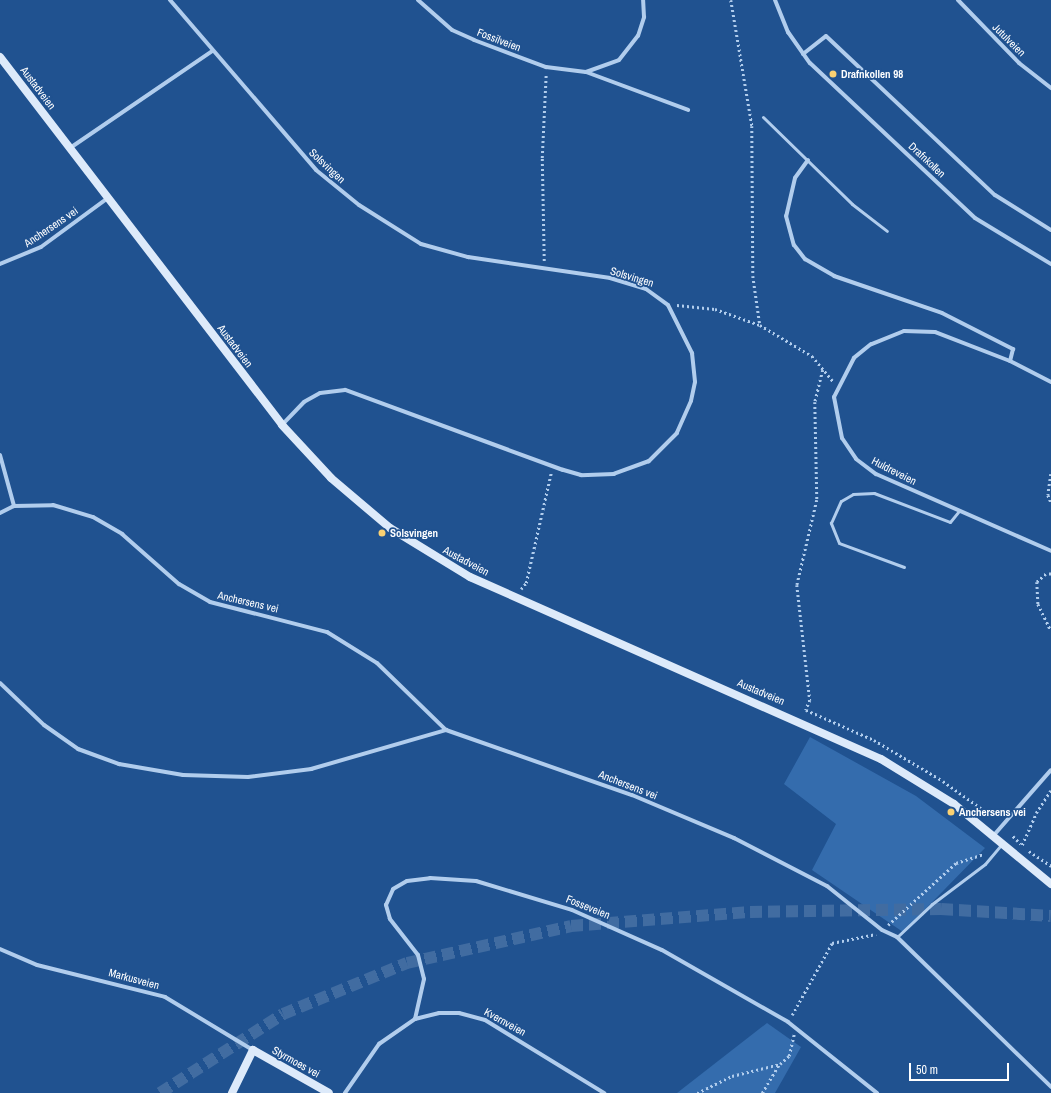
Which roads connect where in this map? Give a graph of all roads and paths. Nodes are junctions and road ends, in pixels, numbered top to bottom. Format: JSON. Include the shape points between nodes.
{"nodes":[{"id":1,"x":170,"y":0,"type":"edge"},
{"id":2,"x":418,"y":0,"type":"edge"},
{"id":3,"x":643,"y":0,"type":"edge"},
{"id":4,"x":731,"y":0,"type":"edge"},
{"id":5,"x":775,"y":0,"type":"edge"},
{"id":6,"x":958,"y":0,"type":"edge"},
{"id":7,"x":212,"y":51,"type":"junction"},
{"id":8,"x":803,"y":54,"type":"junction"},
{"id":9,"x":0,"y":57,"type":"edge"},
{"id":10,"x":546,"y":67,"type":"junction"},
{"id":11,"x":586,"y":72,"type":"junction"},
{"id":12,"x":1051,"y":88,"type":"edge"},
{"id":13,"x":688,"y":110,"type":"dead end"},
{"id":14,"x":763,"y":117,"type":"dead end"},
{"id":15,"x":70,"y":148,"type":"junction"},
{"id":16,"x":808,"y":160,"type":"junction"},
{"id":17,"x":108,"y":198,"type":"junction"},
{"id":18,"x":1051,"y":230,"type":"edge"},
{"id":19,"x":887,"y":231,"type":"dead end"},
{"id":20,"x":0,"y":264,"type":"edge"},
{"id":21,"x":1051,"y":264,"type":"edge"},
{"id":22,"x":544,"y":269,"type":"junction"},
{"id":23,"x":668,"y":304,"type":"junction"},
{"id":24,"x":760,"y":325,"type":"junction"},
{"id":25,"x":1010,"y":361,"type":"junction"},
{"id":26,"x":823,"y":370,"type":"junction"},
{"id":27,"x":1051,"y":382,"type":"edge"},
{"id":28,"x":838,"y":385,"type":"junction"},
{"id":29,"x":282,"y":425,"type":"junction"},
{"id":30,"x":0,"y":456,"type":"edge"},
{"id":31,"x":553,"y":466,"type":"junction"},
{"id":32,"x":1051,"y":474,"type":"edge"},
{"id":33,"x":1051,"y":502,"type":"edge"},
{"id":34,"x":14,"y":506,"type":"junction"},
{"id":35,"x":958,"y":511,"type":"junction"},
{"id":36,"x":0,"y":513,"type":"edge"},
{"id":37,"x":1051,"y":551,"type":"edge"},
{"id":38,"x":904,"y":567,"type":"dead end"},
{"id":39,"x":1051,"y":574,"type":"edge"},
{"id":40,"x":516,"y":598,"type":"junction"},
{"id":41,"x":1051,"y":631,"type":"edge"},
{"id":42,"x":0,"y":683,"type":"edge"},
{"id":43,"x":806,"y":710,"type":"dead end"},
{"id":44,"x":446,"y":730,"type":"junction"},
{"id":45,"x":1051,"y":770,"type":"edge"},
{"id":46,"x":1051,"y":790,"type":"edge"},
{"id":47,"x":994,"y":835,"type":"junction"},
{"id":48,"x":1013,"y":836,"type":"dead end"},
{"id":49,"x":1003,"y":842,"type":"junction"},
{"id":50,"x":1021,"y":844,"type":"junction"},
{"id":51,"x":996,"y":853,"type":"junction"},
{"id":52,"x":1051,"y":866,"type":"edge"},
{"id":53,"x":1051,"y":884,"type":"edge"},
{"id":54,"x":882,"y":930,"type":"junction"},
{"id":55,"x":897,"y":937,"type":"junction"},
{"id":56,"x":0,"y":949,"type":"edge"},
{"id":57,"x":415,"y":1019,"type":"junction"},
{"id":58,"x":788,"y":1022,"type":"junction"},
{"id":59,"x":796,"y":1028,"type":"junction"},
{"id":60,"x":253,"y":1050,"type":"junction"},
{"id":61,"x":780,"y":1064,"type":"junction"},
{"id":62,"x":1051,"y":1087,"type":"edge"},
{"id":63,"x":232,"y":1093,"type":"edge"},
{"id":64,"x":329,"y":1093,"type":"edge"},
{"id":65,"x":345,"y":1093,"type":"edge"},
{"id":66,"x":604,"y":1093,"type":"edge"},
{"id":67,"x":697,"y":1093,"type":"edge"},
{"id":68,"x":762,"y":1093,"type":"edge"},
{"id":69,"x":877,"y":1093,"type":"edge"}],
"edges":[{"from":1,"to":7,"type":"street","name":"Solsvingen"},
{"from":2,"to":10,"type":"street","name":"Fossilveien","via":[[452,30]]},
{"from":3,"to":11,"type":"street","name":"Fossilveien","via":[[644,17],[638,36],[618,60]]},
{"from":4,"to":24,"type":"path","via":[[752,126],[753,276]]},
{"from":5,"to":8,"type":"street","name":"Drafnkollen","via":[[788,32]]},
{"from":6,"to":12,"type":"street","name":"Jutulveien","via":[[1019,63]]},
{"from":7,"to":15,"type":"street"},
{"from":7,"to":22,"type":"street","name":"Solsvingen","via":[[316,170],[359,205],[421,244],[468,257]]},
{"from":8,"to":18,"type":"street","name":"Drafnkollen","via":[[826,36],[995,196]]},
{"from":8,"to":21,"type":"street","name":"Drafnkollen","via":[[976,218]]},
{"from":9,"to":15,"type":"main road","name":"Austadveien"},
{"from":10,"to":11,"type":"street","name":"Fossilveien"},
{"from":10,"to":22,"type":"path","via":[[542,158]]},
{"from":11,"to":13,"type":"street","name":"Fossilveien"},
{"from":14,"to":16,"type":"lane"},
{"from":15,"to":17,"type":"main road","name":"Austadveien"},
{"from":16,"to":19,"type":"lane","via":[[852,204]]},
{"from":16,"to":25,"type":"street","via":[[795,178],[786,216],[794,245],[805,259],[834,276],[948,316],[1014,349]]},
{"from":17,"to":20,"type":"street","name":"Anchersens vei","via":[[41,247]]},
{"from":17,"to":29,"type":"main road","name":"Austadveien"},
{"from":22,"to":23,"type":"street","name":"Solsvingen","via":[[610,278],[646,288]]},
{"from":23,"to":24,"type":"path","via":[[715,309]]},
{"from":23,"to":31,"type":"street","name":"Solsvingen","via":[[692,353],[694,382],[691,401],[677,433],[649,461],[614,474],[581,475]]},
{"from":24,"to":26,"type":"path","via":[[812,356]]},
{"from":25,"to":27,"type":"street","name":"Huldreveien"},
{"from":25,"to":28,"type":"street","name":"Huldreveien","via":[[935,332],[904,331],[871,344],[854,358]]},
{"from":26,"to":28,"type":"path"},
{"from":26,"to":43,"type":"path","via":[[815,402],[817,500],[797,585],[810,700]]},
{"from":28,"to":35,"type":"street","name":"Huldreveien","via":[[835,415],[842,438],[856,460],[876,474]]},
{"from":29,"to":31,"type":"street","name":"Solsvingen","via":[[304,402],[320,393],[345,390]]},
{"from":29,"to":40,"type":"main road","name":"Austadveien","via":[[332,478],[390,528],[442,562]]},
{"from":30,"to":34,"type":"street"},
{"from":31,"to":40,"type":"path","via":[[526,583]]},
{"from":32,"to":33,"type":"path","via":[[1048,495]]},
{"from":34,"to":36,"type":"street","name":"Anchersens vei"},
{"from":34,"to":44,"type":"street","name":"Anchersens vei","via":[[53,505],[93,517],[122,534],[179,584],[210,602],[327,632],[377,663]]},
{"from":35,"to":37,"type":"street","name":"Huldreveien"},
{"from":35,"to":38,"type":"lane","via":[[947,521],[864,492],[849,495],[838,505],[831,522],[839,543]]},
{"from":39,"to":41,"type":"path","via":[[1046,574],[1037,582],[1038,604]]},
{"from":40,"to":47,"type":"main road","name":"Austadveien","via":[[855,746],[920,782]]},
{"from":42,"to":44,"type":"street","via":[[44,725],[78,749],[119,764],[183,775],[248,777],[311,769]]},
{"from":44,"to":54,"type":"street","name":"Anchersens vei","via":[[632,795],[734,838],[827,886]]},
{"from":45,"to":47,"type":"street"},
{"from":46,"to":50,"type":"path"},
{"from":47,"to":49,"type":"main road","name":"Austadveien"},
{"from":48,"to":50,"type":"path"},
{"from":49,"to":51,"type":"lane"},
{"from":49,"to":53,"type":"main road","name":"Austadveien"},
{"from":50,"to":52,"type":"path"},
{"from":51,"to":54,"type":"path","via":[[967,857],[956,863]]},
{"from":51,"to":55,"type":"lane"},
{"from":54,"to":55,"type":"street","name":"Anchersens vei"},
{"from":54,"to":58,"type":"path","via":[[874,936],[832,943]]},
{"from":55,"to":62,"type":"street","name":"Anchersens vei"},
{"from":56,"to":60,"type":"street","name":"Markusveien","via":[[37,965],[165,997]]},
{"from":57,"to":58,"type":"street","name":"Fosseveien","via":[[421,1001],[422,967],[418,955],[390,919],[386,905],[393,889],[407,881],[454,878],[518,891],[626,933],[699,969]]},
{"from":57,"to":65,"type":"street","name":"Kvernveien","via":[[379,1044]]},
{"from":57,"to":66,"type":"street","name":"Kvernveien","via":[[439,1012],[459,1012],[486,1020]]},
{"from":58,"to":59,"type":"street","name":"Fosseveien"},
{"from":59,"to":61,"type":"path","via":[[788,1056]]},
{"from":59,"to":69,"type":"street","name":"Fosseveien"},
{"from":60,"to":63,"type":"main road"},
{"from":60,"to":64,"type":"main road","name":"Styrmoes vei"},
{"from":61,"to":67,"type":"path","via":[[732,1076]]},
{"from":61,"to":68,"type":"path"}]}
